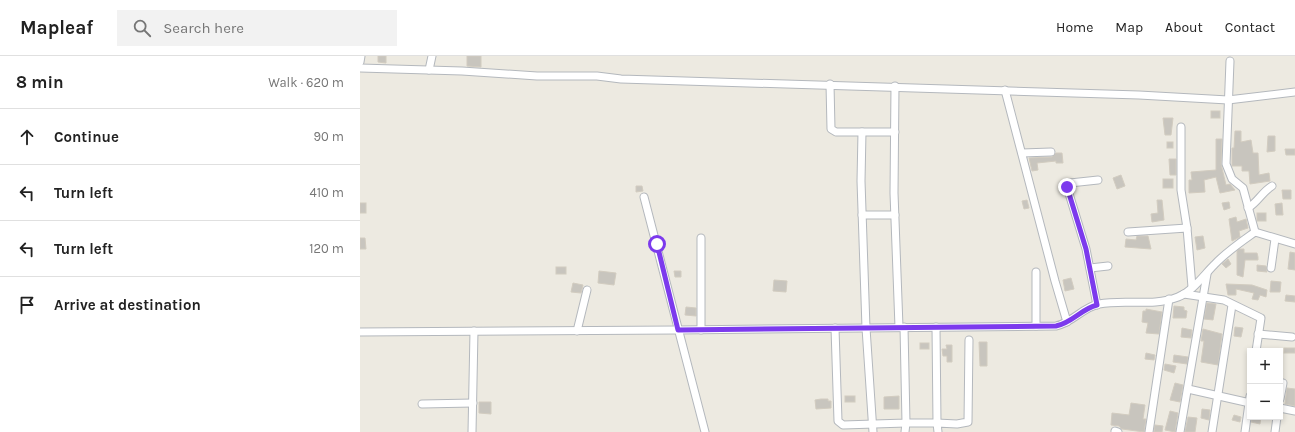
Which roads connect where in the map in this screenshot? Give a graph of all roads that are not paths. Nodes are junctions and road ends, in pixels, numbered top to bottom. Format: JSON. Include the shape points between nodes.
{"nodes":[{"id":1,"x":361,"y":56,"type":"edge"},
{"id":2,"x":432,"y":56,"type":"edge"},
{"id":3,"x":1230,"y":61,"type":"dead end"},
{"id":4,"x":360,"y":62,"type":"edge"},
{"id":5,"x":360,"y":68,"type":"edge"},
{"id":6,"x":429,"y":70,"type":"junction"},
{"id":7,"x":830,"y":84,"type":"junction"},
{"id":8,"x":895,"y":86,"type":"junction"},
{"id":9,"x":1005,"y":90,"type":"junction"},
{"id":10,"x":1295,"y":92,"type":"edge"},
{"id":11,"x":1228,"y":100,"type":"junction"},
{"id":12,"x":1181,"y":127,"type":"dead end"},
{"id":13,"x":862,"y":132,"type":"junction"},
{"id":14,"x":894,"y":132,"type":"junction"},
{"id":15,"x":1051,"y":152,"type":"dead end"},
{"id":16,"x":1022,"y":154,"type":"junction"},
{"id":17,"x":1098,"y":180,"type":"dead end"},
{"id":18,"x":1272,"y":186,"type":"dead end"},
{"id":19,"x":644,"y":197,"type":"dead end"},
{"id":20,"x":1248,"y":208,"type":"junction"},
{"id":21,"x":862,"y":215,"type":"junction"},
{"id":22,"x":895,"y":215,"type":"junction"},
{"id":23,"x":1187,"y":228,"type":"junction"},
{"id":24,"x":1128,"y":232,"type":"dead end"},
{"id":25,"x":1255,"y":232,"type":"junction"},
{"id":26,"x":701,"y":238,"type":"dead end"},
{"id":27,"x":1275,"y":239,"type":"junction"},
{"id":28,"x":1295,"y":244,"type":"edge"},
{"id":29,"x":1108,"y":266,"type":"dead end"},
{"id":30,"x":1090,"y":268,"type":"junction"},
{"id":31,"x":1271,"y":268,"type":"dead end"},
{"id":32,"x":1036,"y":272,"type":"dead end"},
{"id":33,"x":1208,"y":272,"type":"junction"},
{"id":34,"x":1192,"y":287,"type":"junction"},
{"id":35,"x":587,"y":290,"type":"dead end"},
{"id":36,"x":1184,"y":294,"type":"junction"},
{"id":37,"x":1202,"y":298,"type":"junction"},
{"id":38,"x":1169,"y":300,"type":"junction"},
{"id":39,"x":1232,"y":304,"type":"junction"},
{"id":40,"x":1097,"y":305,"type":"junction"},
{"id":41,"x":1067,"y":322,"type":"junction"},
{"id":42,"x":1036,"y":326,"type":"junction"},
{"id":43,"x":901,"y":327,"type":"junction"},
{"id":44,"x":936,"y":327,"type":"junction"},
{"id":45,"x":835,"y":328,"type":"junction"},
{"id":46,"x":866,"y":328,"type":"junction"},
{"id":47,"x":678,"y":330,"type":"junction"},
{"id":48,"x":701,"y":330,"type":"junction"},
{"id":49,"x":474,"y":331,"type":"junction"},
{"id":50,"x":577,"y":331,"type":"junction"},
{"id":51,"x":360,"y":332,"type":"edge"},
{"id":52,"x":1258,"y":334,"type":"junction"},
{"id":53,"x":1292,"y":337,"type":"dead end"},
{"id":54,"x":969,"y":340,"type":"dead end"},
{"id":55,"x":1256,"y":348,"type":"edge"},
{"id":56,"x":1188,"y":389,"type":"junction"},
{"id":57,"x":1217,"y":396,"type":"junction"},
{"id":58,"x":1247,"y":400,"type":"edge"},
{"id":59,"x":473,"y":403,"type":"junction"},
{"id":60,"x":422,"y":404,"type":"dead end"},
{"id":61,"x":1283,"y":409,"type":"edge"},
{"id":62,"x":1295,"y":411,"type":"edge"},
{"id":63,"x":1247,"y":419,"type":"edge"},
{"id":64,"x":1277,"y":420,"type":"edge"},
{"id":65,"x":906,"y":423,"type":"junction"},
{"id":66,"x":937,"y":423,"type":"junction"},
{"id":67,"x":873,"y":428,"type":"edge"},
{"id":68,"x":472,"y":432,"type":"edge"},
{"id":69,"x":705,"y":432,"type":"edge"},
{"id":70,"x":906,"y":432,"type":"edge"},
{"id":71,"x":938,"y":432,"type":"edge"},
{"id":72,"x":1115,"y":432,"type":"edge"},
{"id":73,"x":1118,"y":432,"type":"edge"},
{"id":74,"x":1148,"y":432,"type":"edge"},
{"id":75,"x":1180,"y":432,"type":"edge"},
{"id":76,"x":1212,"y":432,"type":"edge"},
{"id":77,"x":1245,"y":432,"type":"edge"},
{"id":78,"x":1275,"y":432,"type":"edge"}],
"edges":[{"from":1,"to":4,"type":"street"},
{"from":2,"to":6,"type":"street"},
{"from":3,"to":11,"type":"street"},
{"from":5,"to":6,"type":"street"},
{"from":6,"to":7,"type":"street","via":[[621,79]]},
{"from":7,"to":8,"type":"street"},
{"from":7,"to":13,"type":"street","via":[[831,130]]},
{"from":8,"to":9,"type":"street"},
{"from":8,"to":14,"type":"street"},
{"from":9,"to":11,"type":"street"},
{"from":9,"to":16,"type":"street"},
{"from":10,"to":11,"type":"street"},
{"from":11,"to":20,"type":"street","via":[[1226,164],[1232,179],[1243,188]]},
{"from":12,"to":23,"type":"street","via":[[1181,190]]},
{"from":13,"to":14,"type":"street"},
{"from":13,"to":21,"type":"street"},
{"from":14,"to":22,"type":"street"},
{"from":15,"to":16,"type":"street"},
{"from":16,"to":41,"type":"street"},
{"from":17,"to":30,"type":"street","via":[[1070,183],[1067,187]]},
{"from":18,"to":20,"type":"street"},
{"from":19,"to":47,"type":"street"},
{"from":20,"to":25,"type":"street"},
{"from":21,"to":22,"type":"street"},
{"from":21,"to":46,"type":"street"},
{"from":22,"to":43,"type":"street"},
{"from":23,"to":24,"type":"street"},
{"from":23,"to":34,"type":"street"},
{"from":25,"to":27,"type":"street"},
{"from":25,"to":33,"type":"street","via":[[1236,245]]},
{"from":26,"to":48,"type":"street"},
{"from":27,"to":28,"type":"street"},
{"from":27,"to":31,"type":"street"},
{"from":29,"to":30,"type":"street"},
{"from":30,"to":40,"type":"street"},
{"from":32,"to":42,"type":"street"},
{"from":33,"to":34,"type":"street"},
{"from":33,"to":37,"type":"street"},
{"from":34,"to":36,"type":"street"},
{"from":35,"to":50,"type":"street"},
{"from":36,"to":37,"type":"street"},
{"from":36,"to":38,"type":"street"},
{"from":37,"to":39,"type":"street","via":[[1224,300]]},
{"from":37,"to":56,"type":"street"},
{"from":38,"to":40,"type":"street"},
{"from":38,"to":74,"type":"street"},
{"from":39,"to":52,"type":"street","via":[[1261,318]]},
{"from":39,"to":57,"type":"street"},
{"from":40,"to":41,"type":"street"},
{"from":41,"to":42,"type":"street","via":[[1056,326]]},
{"from":42,"to":44,"type":"street"},
{"from":43,"to":44,"type":"street"},
{"from":43,"to":46,"type":"street"},
{"from":43,"to":65,"type":"street"},
{"from":44,"to":66,"type":"street"},
{"from":45,"to":46,"type":"street"},
{"from":45,"to":48,"type":"street"},
{"from":45,"to":67,"type":"street","via":[[838,421],[843,425]]},
{"from":46,"to":67,"type":"street"},
{"from":47,"to":48,"type":"street"},
{"from":47,"to":50,"type":"street"},
{"from":47,"to":69,"type":"street"},
{"from":49,"to":50,"type":"street"},
{"from":49,"to":51,"type":"street"},
{"from":49,"to":59,"type":"street"},
{"from":52,"to":53,"type":"street"},
{"from":52,"to":55,"type":"street"},
{"from":54,"to":66,"type":"street","via":[[968,422]]},
{"from":56,"to":57,"type":"street"},
{"from":56,"to":75,"type":"street"},
{"from":57,"to":58,"type":"street"},
{"from":57,"to":76,"type":"street"},
{"from":59,"to":60,"type":"street"},
{"from":59,"to":68,"type":"street"},
{"from":61,"to":62,"type":"street"},
{"from":63,"to":77,"type":"street"},
{"from":64,"to":78,"type":"street"},
{"from":65,"to":66,"type":"street"},
{"from":65,"to":67,"type":"street"},
{"from":65,"to":70,"type":"street"},
{"from":66,"to":71,"type":"street"},
{"from":72,"to":73,"type":"street"}]}
